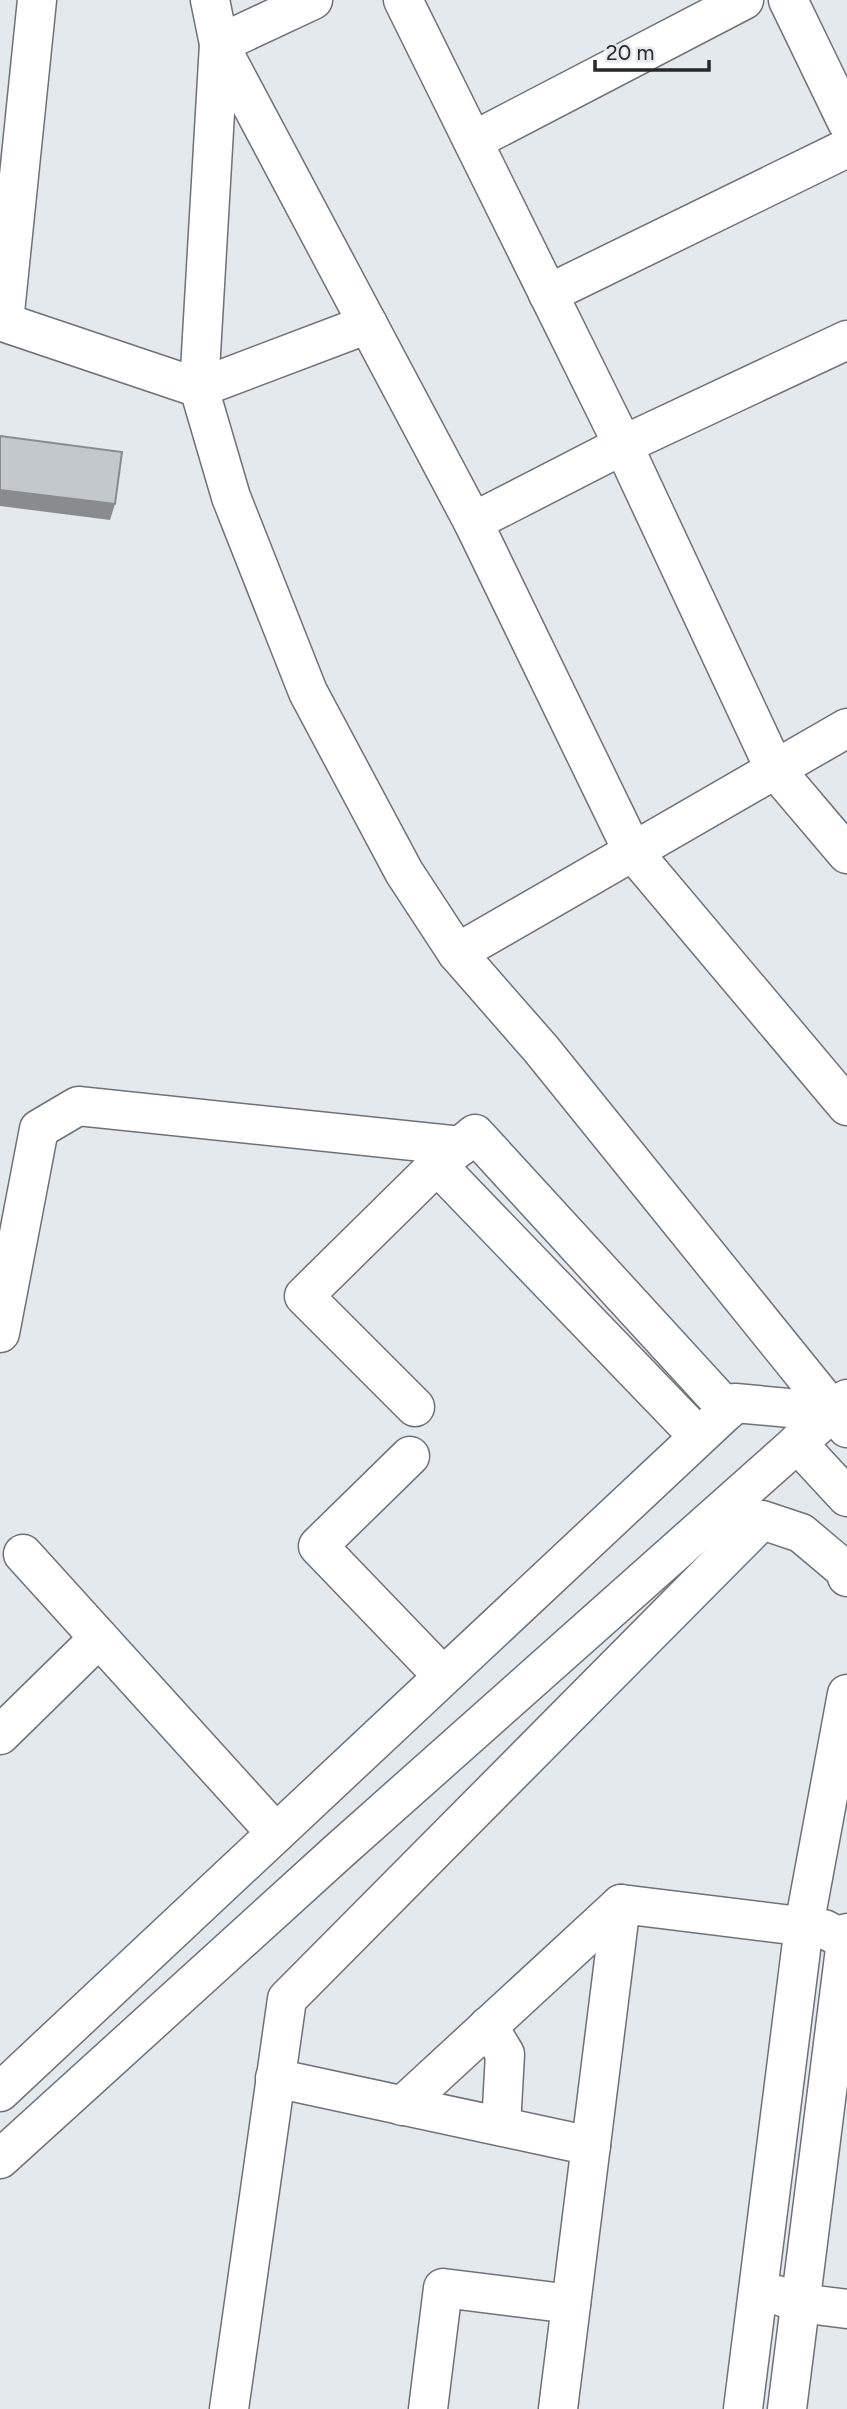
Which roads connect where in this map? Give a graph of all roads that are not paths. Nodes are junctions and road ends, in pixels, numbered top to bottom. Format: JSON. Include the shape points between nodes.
{"nodes":[{"id":1,"x":37,"y":0,"type":"edge"},
{"id":2,"x":210,"y":0,"type":"edge"},
{"id":3,"x":313,"y":0,"type":"edge"},
{"id":4,"x":403,"y":0,"type":"edge"},
{"id":5,"x":744,"y":0,"type":"edge"},
{"id":6,"x":788,"y":0,"type":"edge"},
{"id":7,"x":219,"y":44,"type":"junction"},
{"id":8,"x":15,"y":67,"type":"edge"},
{"id":9,"x":847,"y":122,"type":"edge"},
{"id":10,"x":473,"y":141,"type":"junction"},
{"id":11,"x":847,"y":148,"type":"edge"},
{"id":12,"x":548,"y":294,"type":"junction"},
{"id":13,"x":2,"y":321,"type":"edge"},
{"id":14,"x":368,"y":324,"type":"junction"},
{"id":15,"x":847,"y":340,"type":"edge"},
{"id":16,"x":199,"y":388,"type":"junction"},
{"id":17,"x":623,"y":445,"type":"junction"},
{"id":18,"x":473,"y":522,"type":"junction"},
{"id":19,"x":847,"y":728,"type":"edge"},
{"id":20,"x":774,"y":768,"type":"junction"},
{"id":21,"x":632,"y":852,"type":"junction"},
{"id":22,"x":847,"y":853,"type":"edge"},
{"id":23,"x":457,"y":953,"type":"junction"},
{"id":24,"x":847,"y":1106,"type":"edge"},
{"id":25,"x":449,"y":1155,"type":"junction"},
{"id":26,"x":0,"y":1333,"type":"edge"},
{"id":27,"x":415,"y":1407,"type":"dead end"},
{"id":28,"x":728,"y":1410,"type":"junction"},
{"id":29,"x":842,"y":1413,"type":"edge"},
{"id":30,"x":698,"y":1436,"type":"junction"},
{"id":31,"x":797,"y":1443,"type":"junction"},
{"id":32,"x":410,"y":1456,"type":"dead end"},
{"id":33,"x":847,"y":1497,"type":"edge"},
{"id":34,"x":23,"y":1554,"type":"dead end"},
{"id":35,"x":847,"y":1577,"type":"edge"},
{"id":36,"x":99,"y":1638,"type":"junction"},
{"id":37,"x":443,"y":1676,"type":"junction"},
{"id":38,"x":847,"y":1693,"type":"edge"},
{"id":39,"x":0,"y":1735,"type":"edge"},
{"id":40,"x":276,"y":1833,"type":"junction"},
{"id":41,"x":621,"y":1903,"type":"junction"},
{"id":42,"x":804,"y":1926,"type":"junction"},
{"id":43,"x":846,"y":1937,"type":"edge"},
{"id":44,"x":488,"y":2026,"type":"junction"},
{"id":45,"x":275,"y":2078,"type":"junction"},
{"id":46,"x":0,"y":2092,"type":"edge"},
{"id":47,"x":402,"y":2106,"type":"junction"},
{"id":48,"x":501,"y":2126,"type":"junction"},
{"id":49,"x":591,"y":2146,"type":"junction"},
{"id":50,"x":0,"y":2158,"type":"edge"},
{"id":51,"x":758,"y":2288,"type":"junction"},
{"id":52,"x":800,"y":2302,"type":"junction"},
{"id":53,"x":571,"y":2304,"type":"junction"},
{"id":54,"x":847,"y":2309,"type":"edge"},
{"id":55,"x":229,"y":2409,"type":"edge"},
{"id":56,"x":428,"y":2409,"type":"edge"},
{"id":57,"x":558,"y":2409,"type":"edge"},
{"id":58,"x":743,"y":2409,"type":"edge"},
{"id":59,"x":786,"y":2409,"type":"edge"}],
"edges":[{"from":1,"to":8,"type":"street"},
{"from":2,"to":7,"type":"street"},
{"from":3,"to":7,"type":"street"},
{"from":4,"to":10,"type":"street"},
{"from":5,"to":10,"type":"street"},
{"from":6,"to":9,"type":"street"},
{"from":7,"to":14,"type":"street"},
{"from":7,"to":16,"type":"street"},
{"from":8,"to":13,"type":"street"},
{"from":10,"to":12,"type":"street"},
{"from":11,"to":12,"type":"street"},
{"from":12,"to":17,"type":"street"},
{"from":13,"to":16,"type":"street"},
{"from":14,"to":16,"type":"street"},
{"from":14,"to":18,"type":"street"},
{"from":15,"to":17,"type":"street"},
{"from":16,"to":23,"type":"street","via":[[231,497],[308,692],[404,872]]},
{"from":17,"to":18,"type":"street"},
{"from":17,"to":20,"type":"street"},
{"from":18,"to":21,"type":"street"},
{"from":19,"to":20,"type":"street"},
{"from":20,"to":21,"type":"street"},
{"from":20,"to":22,"type":"street"},
{"from":21,"to":23,"type":"street"},
{"from":21,"to":24,"type":"street"},
{"from":23,"to":29,"type":"street"},
{"from":25,"to":26,"type":"street","via":[[78,1106],[39,1129]]},
{"from":25,"to":27,"type":"street","via":[[304,1296]]},
{"from":25,"to":28,"type":"street","via":[[475,1134]]},
{"from":25,"to":30,"type":"street"},
{"from":28,"to":29,"type":"street","via":[[735,1403]]},
{"from":28,"to":30,"type":"street"},
{"from":29,"to":31,"type":"street"},
{"from":30,"to":37,"type":"street"},
{"from":31,"to":33,"type":"street"},
{"from":31,"to":50,"type":"street"},
{"from":32,"to":37,"type":"street","via":[[318,1546]]},
{"from":34,"to":36,"type":"street"},
{"from":35,"to":45,"type":"street","via":[[845,1570],[802,1533],[762,1520],[287,1998]]},
{"from":36,"to":39,"type":"street"},
{"from":36,"to":40,"type":"street"},
{"from":37,"to":40,"type":"street"},
{"from":38,"to":42,"type":"street"},
{"from":40,"to":46,"type":"street"},
{"from":41,"to":42,"type":"street"},
{"from":41,"to":44,"type":"street"},
{"from":41,"to":49,"type":"street"},
{"from":42,"to":43,"type":"street"},
{"from":42,"to":51,"type":"street"},
{"from":43,"to":52,"type":"street"},
{"from":44,"to":47,"type":"street"},
{"from":44,"to":48,"type":"street","via":[[505,2054]]},
{"from":45,"to":47,"type":"street"},
{"from":45,"to":55,"type":"street"},
{"from":47,"to":48,"type":"street"},
{"from":48,"to":49,"type":"street"},
{"from":49,"to":53,"type":"street"},
{"from":51,"to":52,"type":"street"},
{"from":51,"to":58,"type":"street"},
{"from":52,"to":54,"type":"street"},
{"from":52,"to":59,"type":"street"},
{"from":53,"to":56,"type":"street","via":[[443,2288]]},
{"from":53,"to":57,"type":"street"}]}
